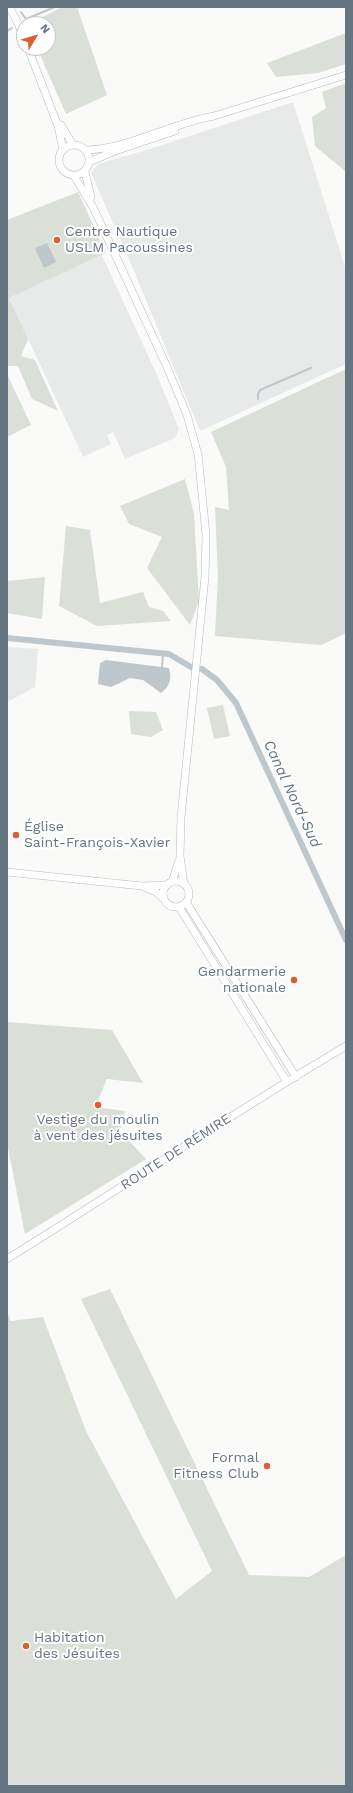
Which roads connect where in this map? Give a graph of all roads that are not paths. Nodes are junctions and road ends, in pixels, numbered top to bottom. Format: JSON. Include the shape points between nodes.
{"nodes":[{"id":1,"x":9,"y":7,"type":"edge"},
{"id":2,"x":16,"y":19,"type":"edge"},
{"id":3,"x":31,"y":56,"type":"edge"},
{"id":4,"x":346,"y":75,"type":"edge"},
{"id":5,"x":49,"y":101,"type":"junction"},
{"id":6,"x":214,"y":116,"type":"junction"},
{"id":7,"x":73,"y":145,"type":"junction"},
{"id":8,"x":63,"y":150,"type":"junction"},
{"id":9,"x":85,"y":150,"type":"junction"},
{"id":10,"x":89,"y":162,"type":"junction"},
{"id":11,"x":85,"y":172,"type":"junction"},
{"id":12,"x":74,"y":176,"type":"junction"},
{"id":13,"x":94,"y":209,"type":"junction"},
{"id":14,"x":180,"y":856,"type":"junction"},
{"id":15,"x":7,"y":872,"type":"edge"},
{"id":16,"x":170,"y":883,"type":"junction"},
{"id":17,"x":184,"y":884,"type":"junction"},
{"id":18,"x":142,"y":886,"type":"junction"},
{"id":19,"x":164,"y":899,"type":"junction"},
{"id":20,"x":186,"y":902,"type":"junction"},
{"id":21,"x":179,"y":907,"type":"junction"},
{"id":22,"x":346,"y":1046,"type":"edge"},
{"id":23,"x":296,"y":1077,"type":"junction"},
{"id":24,"x":287,"y":1082,"type":"junction"},
{"id":25,"x":7,"y":1259,"type":"edge"}],
"edges":[{"from":1,"to":2,"type":"street"},
{"from":3,"to":5,"type":"street"},
{"from":4,"to":6,"type":"street"},
{"from":5,"to":7,"type":"street"},
{"from":5,"to":8,"type":"street"},
{"from":6,"to":9,"type":"street","via":[[199,118],[114,146]]},
{"from":6,"to":10,"type":"street"},
{"from":7,"to":8,"type":"street"},
{"from":7,"to":9,"type":"street"},
{"from":8,"to":12,"type":"street","via":[[60,156],[61,168]]},
{"from":9,"to":10,"type":"street"},
{"from":10,"to":11,"type":"street"},
{"from":11,"to":12,"type":"street"},
{"from":11,"to":13,"type":"street"},
{"from":12,"to":13,"type":"street"},
{"from":13,"to":14,"type":"street","via":[[184,409],[194,439],[201,485],[206,534],[205,577],[183,783]]},
{"from":14,"to":16,"type":"street"},
{"from":14,"to":17,"type":"street"},
{"from":15,"to":18,"type":"street"},
{"from":16,"to":17,"type":"street","via":[[179,881]]},
{"from":16,"to":18,"type":"street"},
{"from":16,"to":19,"type":"street","via":[[164,889]]},
{"from":17,"to":20,"type":"street","via":[[189,891]]},
{"from":18,"to":19,"type":"street"},
{"from":19,"to":21,"type":"street","via":[[170,905]]},
{"from":20,"to":21,"type":"street"},
{"from":20,"to":23,"type":"street"},
{"from":21,"to":24,"type":"street"},
{"from":22,"to":23,"type":"street","name":"ROUTE DE RÉMIRE"},
{"from":23,"to":24,"type":"street","name":"ROUTE DE RÉMIRE"},
{"from":24,"to":25,"type":"street","name":"ROUTE DE RÉMIRE"}]}
